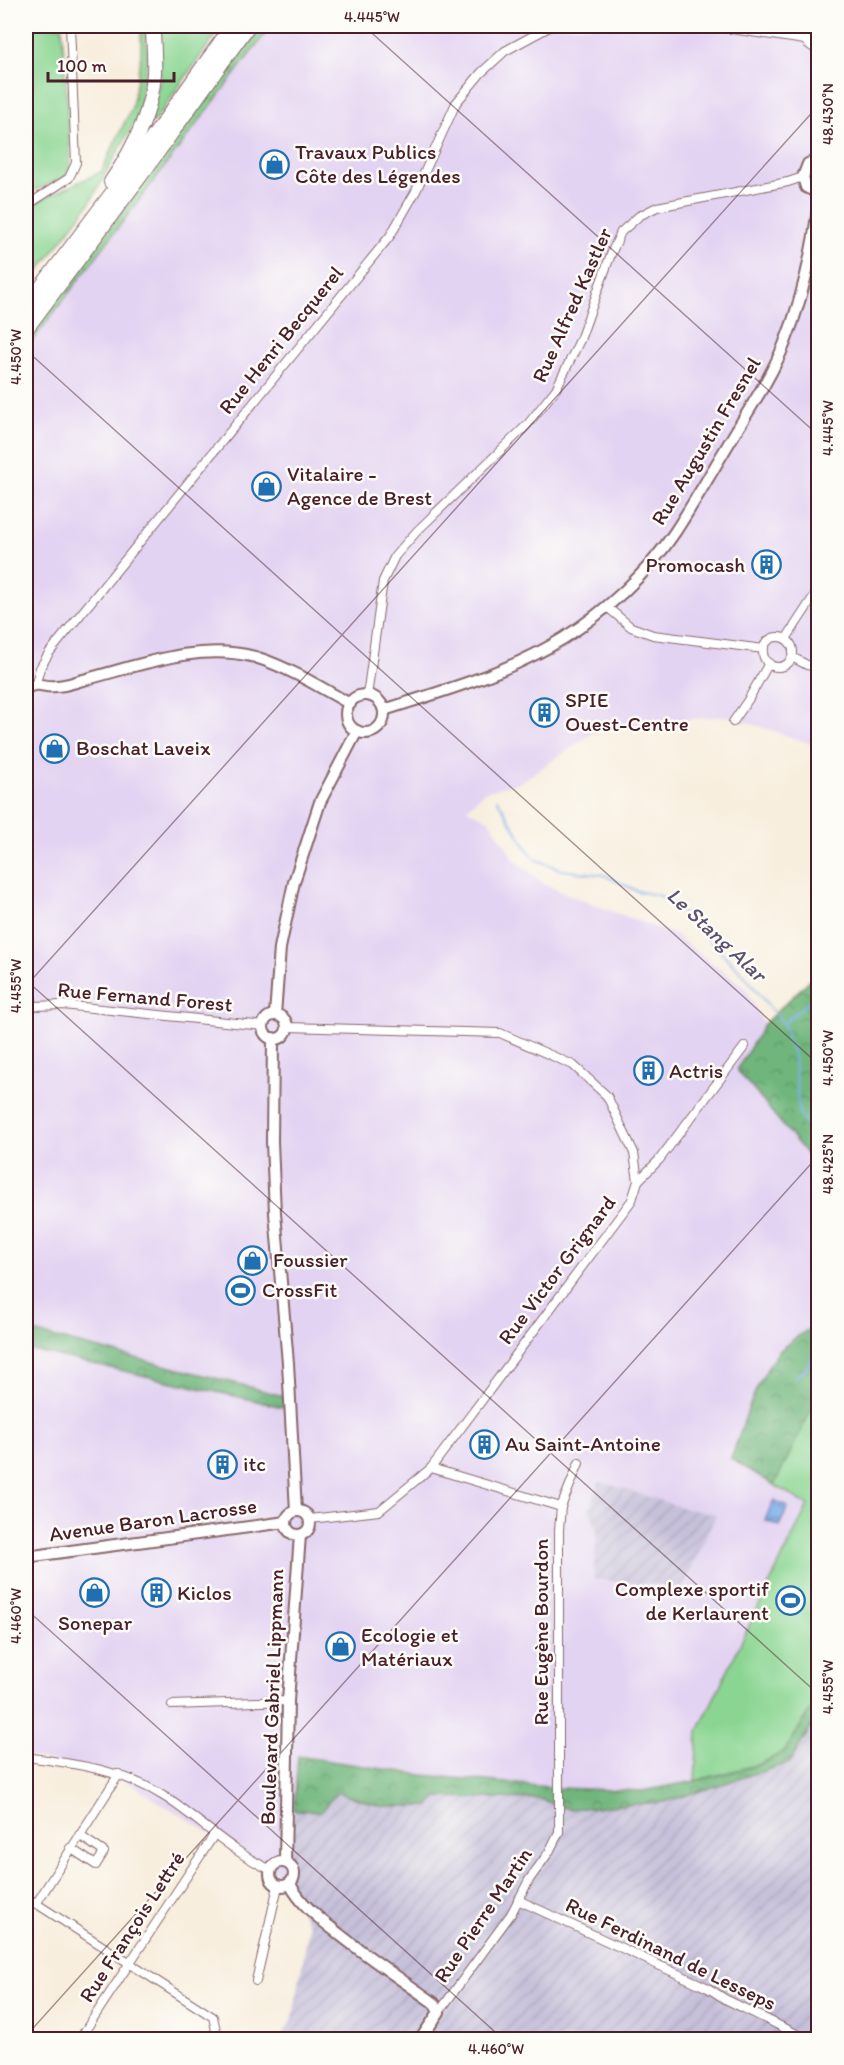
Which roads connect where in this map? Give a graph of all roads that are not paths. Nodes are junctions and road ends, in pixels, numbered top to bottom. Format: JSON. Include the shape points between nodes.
{"nodes":[{"id":1,"x":70,"y":26,"type":"edge"},
{"id":2,"x":153,"y":26,"type":"edge"},
{"id":3,"x":232,"y":26,"type":"edge"},
{"id":4,"x":248,"y":26,"type":"edge"},
{"id":5,"x":257,"y":26,"type":"edge"},
{"id":6,"x":551,"y":26,"type":"edge"},
{"id":7,"x":712,"y":26,"type":"edge"},
{"id":8,"x":818,"y":30,"type":"edge"},
{"id":9,"x":800,"y":39,"type":"junction"},
{"id":10,"x":819,"y":42,"type":"edge"},
{"id":11,"x":819,"y":51,"type":"edge"},
{"id":12,"x":188,"y":110,"type":"junction"},
{"id":13,"x":819,"y":160,"type":"edge"},
{"id":14,"x":803,"y":177,"type":"junction"},
{"id":15,"x":819,"y":193,"type":"edge"},
{"id":16,"x":26,"y":206,"type":"edge"},
{"id":17,"x":819,"y":209,"type":"edge"},
{"id":18,"x":28,"y":304,"type":"edge"},
{"id":19,"x":26,"y":329,"type":"edge"},
{"id":20,"x":819,"y":590,"type":"edge"},
{"id":21,"x":607,"y":607,"type":"junction"},
{"id":22,"x":786,"y":639,"type":"junction"},
{"id":23,"x":764,"y":649,"type":"junction"},
{"id":24,"x":792,"y":657,"type":"junction"},
{"id":25,"x":769,"y":663,"type":"junction"},
{"id":26,"x":819,"y":667,"type":"edge"},
{"id":27,"x":31,"y":685,"type":"edge"},
{"id":28,"x":367,"y":696,"type":"junction"},
{"id":29,"x":350,"y":704,"type":"junction"},
{"id":30,"x":384,"y":710,"type":"junction"},
{"id":31,"x":733,"y":722,"type":"dead end"},
{"id":32,"x":357,"y":731,"type":"junction"},
{"id":33,"x":26,"y":967,"type":"edge"},
{"id":34,"x":33,"y":1006,"type":"junction"},
{"id":35,"x":26,"y":1013,"type":"edge"},
{"id":36,"x":275,"y":1015,"type":"junction"},
{"id":37,"x":264,"y":1026,"type":"junction"},
{"id":38,"x":287,"y":1027,"type":"junction"},
{"id":39,"x":273,"y":1038,"type":"junction"},
{"id":40,"x":745,"y":1046,"type":"dead end"},
{"id":41,"x":638,"y":1180,"type":"junction"},
{"id":42,"x":579,"y":1463,"type":"dead end"},
{"id":43,"x":431,"y":1468,"type":"junction"},
{"id":44,"x":561,"y":1507,"type":"junction"},
{"id":45,"x":296,"y":1511,"type":"junction"},
{"id":46,"x":310,"y":1519,"type":"junction"},
{"id":47,"x":286,"y":1522,"type":"junction"},
{"id":48,"x":300,"y":1535,"type":"junction"},
{"id":49,"x":26,"y":1557,"type":"edge"},
{"id":50,"x":288,"y":1701,"type":"junction"},
{"id":51,"x":172,"y":1705,"type":"dead end"},
{"id":52,"x":26,"y":1757,"type":"edge"},
{"id":53,"x":119,"y":1774,"type":"junction"},
{"id":54,"x":560,"y":1805,"type":"joint"},
{"id":55,"x":79,"y":1834,"type":"junction"},
{"id":56,"x":214,"y":1834,"type":"junction"},
{"id":57,"x":70,"y":1848,"type":"junction"},
{"id":58,"x":285,"y":1862,"type":"junction"},
{"id":59,"x":271,"y":1870,"type":"junction"},
{"id":60,"x":290,"y":1884,"type":"junction"},
{"id":61,"x":278,"y":1886,"type":"junction"},
{"id":62,"x":26,"y":1897,"type":"edge"},
{"id":63,"x":518,"y":1900,"type":"junction"},
{"id":64,"x":36,"y":1904,"type":"junction"},
{"id":65,"x":129,"y":1965,"type":"junction"},
{"id":66,"x":256,"y":1981,"type":"dead end"},
{"id":67,"x":439,"y":2012,"type":"junction"},
{"id":68,"x":79,"y":2040,"type":"edge"},
{"id":69,"x":209,"y":2040,"type":"edge"},
{"id":70,"x":420,"y":2040,"type":"edge"},
{"id":71,"x":809,"y":2040,"type":"edge"}],
"edges":[{"from":1,"to":16,"type":"street","via":[[76,163],[69,178]]},
{"from":2,"to":18,"type":"highway","via":[[154,74],[149,109],[136,139]]},
{"from":3,"to":18,"type":"highway"},
{"from":4,"to":12,"type":"highway"},
{"from":5,"to":12,"type":"highway"},
{"from":6,"to":27,"type":"street","name":"Rue Henri Becquerel","via":[[505,51],[456,104],[416,191],[390,236],[49,653]]},
{"from":7,"to":9,"type":"street"},
{"from":8,"to":9,"type":"street"},
{"from":9,"to":10,"type":"street"},
{"from":9,"to":11,"type":"street"},
{"from":12,"to":19,"type":"highway"},
{"from":13,"to":14,"type":"street","via":[[808,164]]},
{"from":14,"to":15,"type":"street","via":[[806,187]]},
{"from":14,"to":28,"type":"street","name":"Rue Alfred Kastler","via":[[657,207],[621,232],[580,340],[556,390],[528,424],[395,556],[383,581]]},
{"from":17,"to":21,"type":"street","name":"Rue Augustin Fresnel","via":[[804,286],[785,344],[772,369],[674,534]]},
{"from":20,"to":22,"type":"street"},
{"from":21,"to":23,"type":"street","via":[[631,627],[653,635]]},
{"from":21,"to":30,"type":"street","name":"Rue Augustin Fresnel","via":[[564,638],[511,667]]},
{"from":22,"to":23,"type":"street","via":[[770,639]]},
{"from":22,"to":24,"type":"street","via":[[793,650]]},
{"from":23,"to":25,"type":"street"},
{"from":24,"to":25,"type":"street","via":[[785,665]]},
{"from":24,"to":26,"type":"street"},
{"from":25,"to":31,"type":"street"},
{"from":27,"to":29,"type":"street","via":[[54,687],[200,652],[230,653],[255,657],[279,667]]},
{"from":28,"to":29,"type":"street"},
{"from":28,"to":30,"type":"street","via":[[378,700]]},
{"from":29,"to":32,"type":"street","via":[[347,720]]},
{"from":30,"to":32,"type":"street","via":[[383,722],[375,730]]},
{"from":32,"to":36,"type":"street","via":[[320,802],[294,882],[280,948]]},
{"from":33,"to":34,"type":"street"},
{"from":34,"to":35,"type":"street","name":"Rue Fernand Forest"},
{"from":34,"to":37,"type":"street","name":"Rue Fernand Forest","via":[[63,1005]]},
{"from":36,"to":37,"type":"street"},
{"from":36,"to":38,"type":"street","via":[[285,1020]]},
{"from":37,"to":39,"type":"street"},
{"from":38,"to":39,"type":"street","via":[[284,1035]]},
{"from":38,"to":41,"type":"street","name":"Rue Victor Grignard","via":[[500,1033],[573,1065],[607,1096],[634,1153]]},
{"from":39,"to":45,"type":"street","via":[[275,1213]]},
{"from":40,"to":41,"type":"street","via":[[659,1160]]},
{"from":41,"to":43,"type":"street","name":"Rue Victor Grignard","via":[[633,1200]]},
{"from":42,"to":44,"type":"street","name":"Rue Eugène Bourdon"},
{"from":43,"to":44,"type":"street"},
{"from":43,"to":46,"type":"street","name":"Rue Victor Grignard","via":[[379,1511]]},
{"from":44,"to":54,"type":"street","name":"Rue Eugène Bourdon"},
{"from":45,"to":46,"type":"street"},
{"from":45,"to":47,"type":"street"},
{"from":46,"to":48,"type":"street","via":[[307,1531]]},
{"from":47,"to":48,"type":"street","via":[[290,1532]]},
{"from":47,"to":49,"type":"street","name":"Avenue Baron Lacrosse"},
{"from":48,"to":50,"type":"street","name":"Boulevard Gabriel Lippmann"},
{"from":50,"to":51,"type":"street"},
{"from":50,"to":58,"type":"street","name":"Boulevard Gabriel Lippmann"},
{"from":52,"to":53,"type":"street","via":[[71,1762]]},
{"from":53,"to":55,"type":"street"},
{"from":53,"to":56,"type":"street","via":[[164,1796]]},
{"from":54,"to":63,"type":"street","name":"Rue Pierre Martin","via":[[559,1832]]},
{"from":55,"to":57,"type":"street"},
{"from":55,"to":57,"type":"street","via":[[104,1852],[96,1865]]},
{"from":56,"to":59,"type":"street"},
{"from":56,"to":65,"type":"street","name":"Rue François Lettré"},
{"from":57,"to":64,"type":"street"},
{"from":58,"to":59,"type":"street","via":[[275,1864]]},
{"from":58,"to":60,"type":"street","via":[[294,1869]]},
{"from":59,"to":61,"type":"street","via":[[272,1881]]},
{"from":60,"to":61,"type":"street"},
{"from":60,"to":67,"type":"street","via":[[311,1911],[434,2003]]},
{"from":61,"to":66,"type":"street"},
{"from":62,"to":64,"type":"street"},
{"from":63,"to":67,"type":"street","name":"Rue Pierre Martin"},
{"from":63,"to":71,"type":"street","name":"Rue Ferdinand de Lesseps","via":[[708,1988]]},
{"from":64,"to":65,"type":"street"},
{"from":65,"to":68,"type":"street","name":"Rue François Lettré"},
{"from":65,"to":69,"type":"street","via":[[213,2017],[216,2030]]},
{"from":67,"to":70,"type":"street","name":"Rue Pierre Martin"}]}
